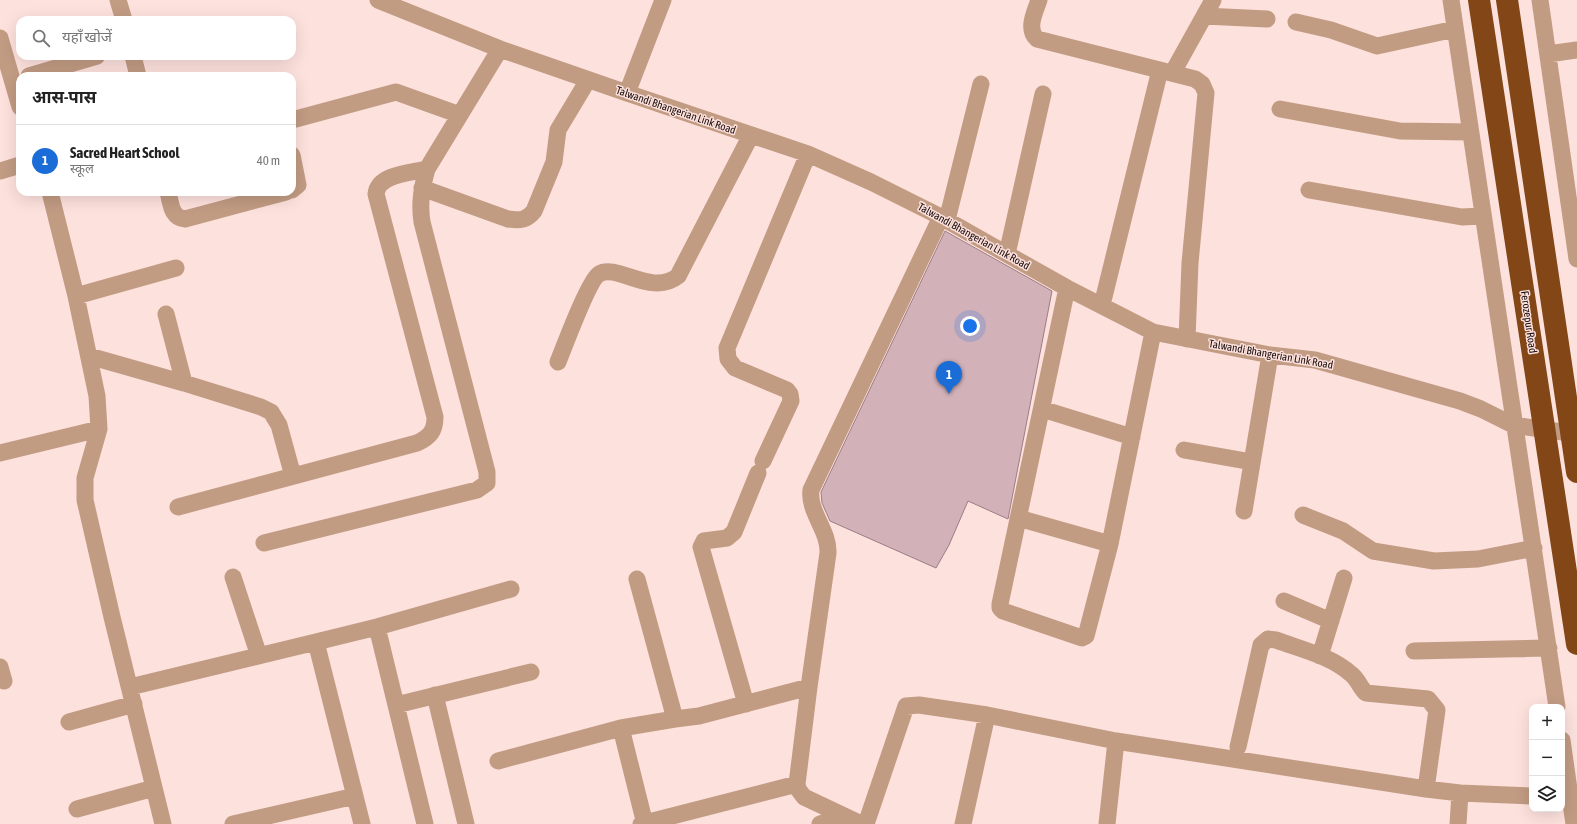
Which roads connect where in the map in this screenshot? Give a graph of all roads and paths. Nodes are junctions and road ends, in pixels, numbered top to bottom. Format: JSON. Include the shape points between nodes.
{"nodes":[{"id":1,"x":118,"y":0,"type":"edge"},
{"id":2,"x":378,"y":0,"type":"edge"},
{"id":3,"x":663,"y":0,"type":"edge"},
{"id":4,"x":1038,"y":0,"type":"edge"},
{"id":5,"x":1213,"y":0,"type":"edge"},
{"id":6,"x":1450,"y":0,"type":"edge"},
{"id":7,"x":1479,"y":0,"type":"edge"},
{"id":8,"x":1507,"y":0,"type":"edge"},
{"id":9,"x":1540,"y":0,"type":"edge"},
{"id":10,"x":123,"y":16,"type":"edge"},
{"id":11,"x":1204,"y":16,"type":"junction"},
{"id":12,"x":1267,"y":19,"type":"dead end"},
{"id":13,"x":1296,"y":22,"type":"dead end"},
{"id":14,"x":1455,"y":30,"type":"junction"},
{"id":15,"x":0,"y":38,"type":"edge"},
{"id":16,"x":500,"y":49,"type":"junction"},
{"id":17,"x":1577,"y":50,"type":"edge"},
{"id":18,"x":1548,"y":54,"type":"junction"},
{"id":19,"x":83,"y":60,"type":"edge"},
{"id":20,"x":134,"y":60,"type":"edge"},
{"id":21,"x":1166,"y":71,"type":"junction"},
{"id":22,"x":43,"y":72,"type":"edge"},
{"id":23,"x":137,"y":72,"type":"edge"},
{"id":24,"x":588,"y":80,"type":"junction"},
{"id":25,"x":11,"y":81,"type":"edge"},
{"id":26,"x":981,"y":84,"type":"dead end"},
{"id":27,"x":627,"y":94,"type":"junction"},
{"id":28,"x":1043,"y":94,"type":"dead end"},
{"id":29,"x":16,"y":95,"type":"edge"},
{"id":30,"x":1280,"y":110,"type":"dead end"},
{"id":31,"x":460,"y":115,"type":"junction"},
{"id":32,"x":296,"y":119,"type":"edge"},
{"id":33,"x":1470,"y":132,"type":"junction"},
{"id":34,"x":751,"y":135,"type":"junction"},
{"id":35,"x":808,"y":154,"type":"junction"},
{"id":36,"x":1570,"y":157,"type":"edge"},
{"id":37,"x":16,"y":166,"type":"edge"},
{"id":38,"x":427,"y":169,"type":"junction"},
{"id":39,"x":0,"y":171,"type":"edge"},
{"id":40,"x":296,"y":172,"type":"edge"},
{"id":41,"x":296,"y":187,"type":"edge"},
{"id":42,"x":422,"y":188,"type":"junction"},
{"id":43,"x":1309,"y":190,"type":"dead end"},
{"id":44,"x":51,"y":196,"type":"edge"},
{"id":45,"x":169,"y":196,"type":"edge"},
{"id":46,"x":271,"y":196,"type":"edge"},
{"id":47,"x":1482,"y":216,"type":"junction"},
{"id":48,"x":944,"y":218,"type":"junction"},
{"id":49,"x":1007,"y":254,"type":"junction"},
{"id":50,"x":1577,"y":259,"type":"edge"},
{"id":51,"x":176,"y":268,"type":"dead end"},
{"id":52,"x":1067,"y":288,"type":"junction"},
{"id":53,"x":76,"y":296,"type":"junction"},
{"id":54,"x":1102,"y":305,"type":"junction"},
{"id":55,"x":166,"y":314,"type":"dead end"},
{"id":56,"x":1153,"y":332,"type":"junction"},
{"id":57,"x":1187,"y":339,"type":"junction"},
{"id":58,"x":1270,"y":355,"type":"junction"},
{"id":59,"x":89,"y":356,"type":"junction"},
{"id":60,"x":558,"y":362,"type":"dead end"},
{"id":61,"x":184,"y":383,"type":"junction"},
{"id":62,"x":1042,"y":409,"type":"junction"},
{"id":63,"x":1513,"y":425,"type":"junction"},
{"id":64,"x":99,"y":429,"type":"junction"},
{"id":65,"x":1577,"y":434,"type":"edge"},
{"id":66,"x":1132,"y":436,"type":"junction"},
{"id":67,"x":1184,"y":450,"type":"dead end"},
{"id":68,"x":0,"y":453,"type":"edge"},
{"id":69,"x":1252,"y":462,"type":"junction"},
{"id":70,"x":1577,"y":472,"type":"edge"},
{"id":71,"x":293,"y":476,"type":"junction"},
{"id":72,"x":178,"y":506,"type":"dead end"},
{"id":73,"x":1244,"y":510,"type":"dead end"},
{"id":74,"x":1303,"y":515,"type":"dead end"},
{"id":75,"x":1018,"y":518,"type":"junction"},
{"id":76,"x":264,"y":543,"type":"dead end"},
{"id":77,"x":1110,"y":544,"type":"junction"},
{"id":78,"x":1534,"y":548,"type":"junction"},
{"id":79,"x":233,"y":577,"type":"dead end"},
{"id":80,"x":1344,"y":578,"type":"dead end"},
{"id":81,"x":637,"y":579,"type":"dead end"},
{"id":82,"x":511,"y":589,"type":"dead end"},
{"id":83,"x":1284,"y":601,"type":"dead end"},
{"id":84,"x":1331,"y":621,"type":"junction"},
{"id":85,"x":377,"y":627,"type":"junction"},
{"id":86,"x":316,"y":642,"type":"junction"},
{"id":87,"x":1577,"y":644,"type":"edge"},
{"id":88,"x":1549,"y":648,"type":"junction"},
{"id":89,"x":1414,"y":651,"type":"dead end"},
{"id":90,"x":258,"y":656,"type":"junction"},
{"id":91,"x":1320,"y":656,"type":"junction"},
{"id":92,"x":531,"y":672,"type":"dead end"},
{"id":93,"x":130,"y":687,"type":"junction"},
{"id":94,"x":809,"y":687,"type":"junction"},
{"id":95,"x":435,"y":696,"type":"junction"},
{"id":96,"x":134,"y":704,"type":"junction"},
{"id":97,"x":396,"y":704,"type":"junction"},
{"id":98,"x":746,"y":704,"type":"junction"},
{"id":99,"x":1557,"y":704,"type":"edge"},
{"id":100,"x":987,"y":714,"type":"junction"},
{"id":101,"x":675,"y":719,"type":"junction"},
{"id":102,"x":69,"y":722,"type":"dead end"},
{"id":103,"x":621,"y":728,"type":"junction"},
{"id":104,"x":1116,"y":741,"type":"junction"},
{"id":105,"x":1238,"y":746,"type":"dead end"},
{"id":106,"x":498,"y":761,"type":"dead end"},
{"id":107,"x":1564,"y":776,"type":"edge"},
{"id":108,"x":797,"y":784,"type":"junction"},
{"id":109,"x":154,"y":788,"type":"junction"},
{"id":110,"x":1426,"y":789,"type":"junction"},
{"id":111,"x":1460,"y":793,"type":"junction"},
{"id":112,"x":355,"y":796,"type":"junction"},
{"id":113,"x":1529,"y":796,"type":"edge"},
{"id":114,"x":1566,"y":798,"type":"edge"},
{"id":115,"x":77,"y":809,"type":"dead end"},
{"id":116,"x":845,"y":817,"type":"junction"},
{"id":117,"x":163,"y":824,"type":"edge"},
{"id":118,"x":233,"y":824,"type":"edge"},
{"id":119,"x":362,"y":824,"type":"edge"},
{"id":120,"x":425,"y":824,"type":"edge"},
{"id":121,"x":466,"y":824,"type":"edge"},
{"id":122,"x":643,"y":824,"type":"edge"},
{"id":123,"x":820,"y":824,"type":"edge"},
{"id":124,"x":861,"y":824,"type":"edge"},
{"id":125,"x":866,"y":824,"type":"edge"},
{"id":126,"x":963,"y":824,"type":"edge"},
{"id":127,"x":1107,"y":824,"type":"edge"},
{"id":128,"x":1458,"y":824,"type":"edge"},
{"id":129,"x":1574,"y":824,"type":"edge"}],
"edges":[{"from":1,"to":10,"type":"street"},
{"from":2,"to":16,"type":"street","name":"Talwandi Bhangerian Link Road"},
{"from":3,"to":27,"type":"street"},
{"from":4,"to":21,"type":"street","via":[[1032,29],[1037,39]]},
{"from":5,"to":11,"type":"street"},
{"from":6,"to":14,"type":"street"},
{"from":7,"to":87,"type":"highway","name":"Ferozepur Road","bridge":true},
{"from":8,"to":70,"type":"highway","bridge":true},
{"from":9,"to":18,"type":"street"},
{"from":11,"to":12,"type":"street"},
{"from":11,"to":21,"type":"street"},
{"from":13,"to":14,"type":"street","via":[[1331,30],[1377,46]]},
{"from":14,"to":33,"type":"street"},
{"from":15,"to":25,"type":"street"},
{"from":16,"to":24,"type":"street","name":"Talwandi Bhangerian Link Road"},
{"from":16,"to":31,"type":"street"},
{"from":17,"to":18,"type":"street"},
{"from":18,"to":36,"type":"street"},
{"from":19,"to":22,"type":"street"},
{"from":20,"to":23,"type":"street"},
{"from":21,"to":54,"type":"street"},
{"from":21,"to":57,"type":"street","via":[[1199,80],[1206,93],[1190,263]]},
{"from":24,"to":27,"type":"street","name":"Talwandi Bhangerian Link Road"},
{"from":24,"to":42,"type":"street","via":[[558,130],[552,170],[534,211],[529,216],[517,220],[508,219]]},
{"from":25,"to":29,"type":"street"},
{"from":26,"to":48,"type":"street"},
{"from":27,"to":34,"type":"street","name":"Talwandi Bhangerian Link Road"},
{"from":28,"to":49,"type":"street"},
{"from":30,"to":33,"type":"street","via":[[1400,130]]},
{"from":31,"to":32,"type":"street","via":[[396,92]]},
{"from":31,"to":38,"type":"street"},
{"from":33,"to":47,"type":"street"},
{"from":34,"to":35,"type":"street","name":"Talwandi Bhangerian Link Road"},
{"from":34,"to":60,"type":"street","via":[[678,276],[668,283],[660,283],[644,282],[609,273],[599,274],[591,285]]},
{"from":35,"to":48,"type":"street","name":"Talwandi Bhangerian Link Road"},
{"from":35,"to":98,"type":"street","via":[[726,348],[728,359],[735,368],[787,390],[791,401],[760,467],[734,532],[727,538],[704,540],[701,547]]},
{"from":36,"to":50,"type":"street"},
{"from":37,"to":39,"type":"street"},
{"from":38,"to":42,"type":"street"},
{"from":38,"to":71,"type":"street","via":[[384,180],[376,188],[376,194],[436,417],[432,434],[417,443]]},
{"from":40,"to":41,"type":"street"},
{"from":42,"to":76,"type":"street","via":[[422,222],[487,472],[486,483],[477,490]]},
{"from":43,"to":47,"type":"street","via":[[1462,217]]},
{"from":44,"to":53,"type":"street"},
{"from":45,"to":46,"type":"street","via":[[175,216],[180,219]]},
{"from":47,"to":63,"type":"street"},
{"from":48,"to":49,"type":"street","name":"Talwandi Bhangerian Link Road"},
{"from":48,"to":94,"type":"street","via":[[811,490],[811,501],[829,546]]},
{"from":49,"to":52,"type":"street","name":"Talwandi Bhangerian Link Road"},
{"from":51,"to":53,"type":"street"},
{"from":52,"to":54,"type":"street","name":"Talwandi Bhangerian Link Road"},
{"from":52,"to":62,"type":"street"},
{"from":53,"to":59,"type":"street"},
{"from":54,"to":56,"type":"street","name":"Talwandi Bhangerian Link Road"},
{"from":55,"to":61,"type":"street"},
{"from":56,"to":57,"type":"street","name":"Talwandi Bhangerian Link Road"},
{"from":56,"to":66,"type":"street"},
{"from":57,"to":58,"type":"street","name":"Talwandi Bhangerian Link Road"},
{"from":58,"to":63,"type":"street","name":"Talwandi Bhangerian Link Road","via":[[1315,360],[1460,401],[1481,408]]},
{"from":58,"to":69,"type":"street"},
{"from":59,"to":61,"type":"street"},
{"from":59,"to":64,"type":"street","via":[[97,396]]},
{"from":61,"to":71,"type":"street","via":[[271,412],[279,425]]},
{"from":62,"to":66,"type":"street"},
{"from":62,"to":75,"type":"street"},
{"from":63,"to":65,"type":"street","name":"Talwandi Bhangerian Link Road"},
{"from":63,"to":78,"type":"street"},
{"from":64,"to":68,"type":"street"},
{"from":64,"to":93,"type":"street","via":[[85,478],[84,492]]},
{"from":66,"to":77,"type":"street"},
{"from":67,"to":69,"type":"street"},
{"from":69,"to":73,"type":"street"},
{"from":71,"to":72,"type":"street"},
{"from":74,"to":78,"type":"street","via":[[1343,531],[1373,551],[1434,561],[1478,559]]},
{"from":75,"to":77,"type":"street"},
{"from":75,"to":77,"type":"street","via":[[1000,608],[1082,638],[1087,633]]},
{"from":78,"to":88,"type":"street"},
{"from":79,"to":90,"type":"street"},
{"from":80,"to":84,"type":"street"},
{"from":81,"to":101,"type":"street"},
{"from":82,"to":85,"type":"street"},
{"from":83,"to":84,"type":"street"},
{"from":84,"to":91,"type":"street"},
{"from":85,"to":86,"type":"street"},
{"from":85,"to":97,"type":"street"},
{"from":86,"to":90,"type":"street"},
{"from":86,"to":112,"type":"street"},
{"from":88,"to":89,"type":"street"},
{"from":88,"to":99,"type":"street"},
{"from":90,"to":93,"type":"street"},
{"from":91,"to":105,"type":"street","via":[[1276,640],[1265,641],[1258,654]]},
{"from":91,"to":110,"type":"street","via":[[1352,675],[1366,693],[1428,699],[1435,705],[1437,710]]},
{"from":92,"to":95,"type":"street"},
{"from":93,"to":96,"type":"street"},
{"from":94,"to":98,"type":"street"},
{"from":94,"to":108,"type":"street"},
{"from":95,"to":97,"type":"street"},
{"from":95,"to":121,"type":"street"},
{"from":96,"to":102,"type":"street"},
{"from":96,"to":109,"type":"street"},
{"from":97,"to":120,"type":"street"},
{"from":98,"to":101,"type":"street"},
{"from":100,"to":104,"type":"street"},
{"from":100,"to":125,"type":"street","via":[[919,705],[906,706]]},
{"from":100,"to":126,"type":"street"},
{"from":101,"to":103,"type":"street"},
{"from":103,"to":106,"type":"street"},
{"from":103,"to":122,"type":"street"},
{"from":104,"to":110,"type":"street"},
{"from":104,"to":127,"type":"street"},
{"from":107,"to":114,"type":"street"},
{"from":108,"to":116,"type":"street","via":[[804,797]]},
{"from":108,"to":122,"type":"street"},
{"from":109,"to":115,"type":"street"},
{"from":109,"to":117,"type":"street"},
{"from":110,"to":111,"type":"street"},
{"from":111,"to":113,"type":"street"},
{"from":111,"to":128,"type":"street"},
{"from":112,"to":118,"type":"street"},
{"from":112,"to":119,"type":"street"},
{"from":114,"to":129,"type":"street"},
{"from":116,"to":123,"type":"street"},
{"from":116,"to":124,"type":"street"}]}
